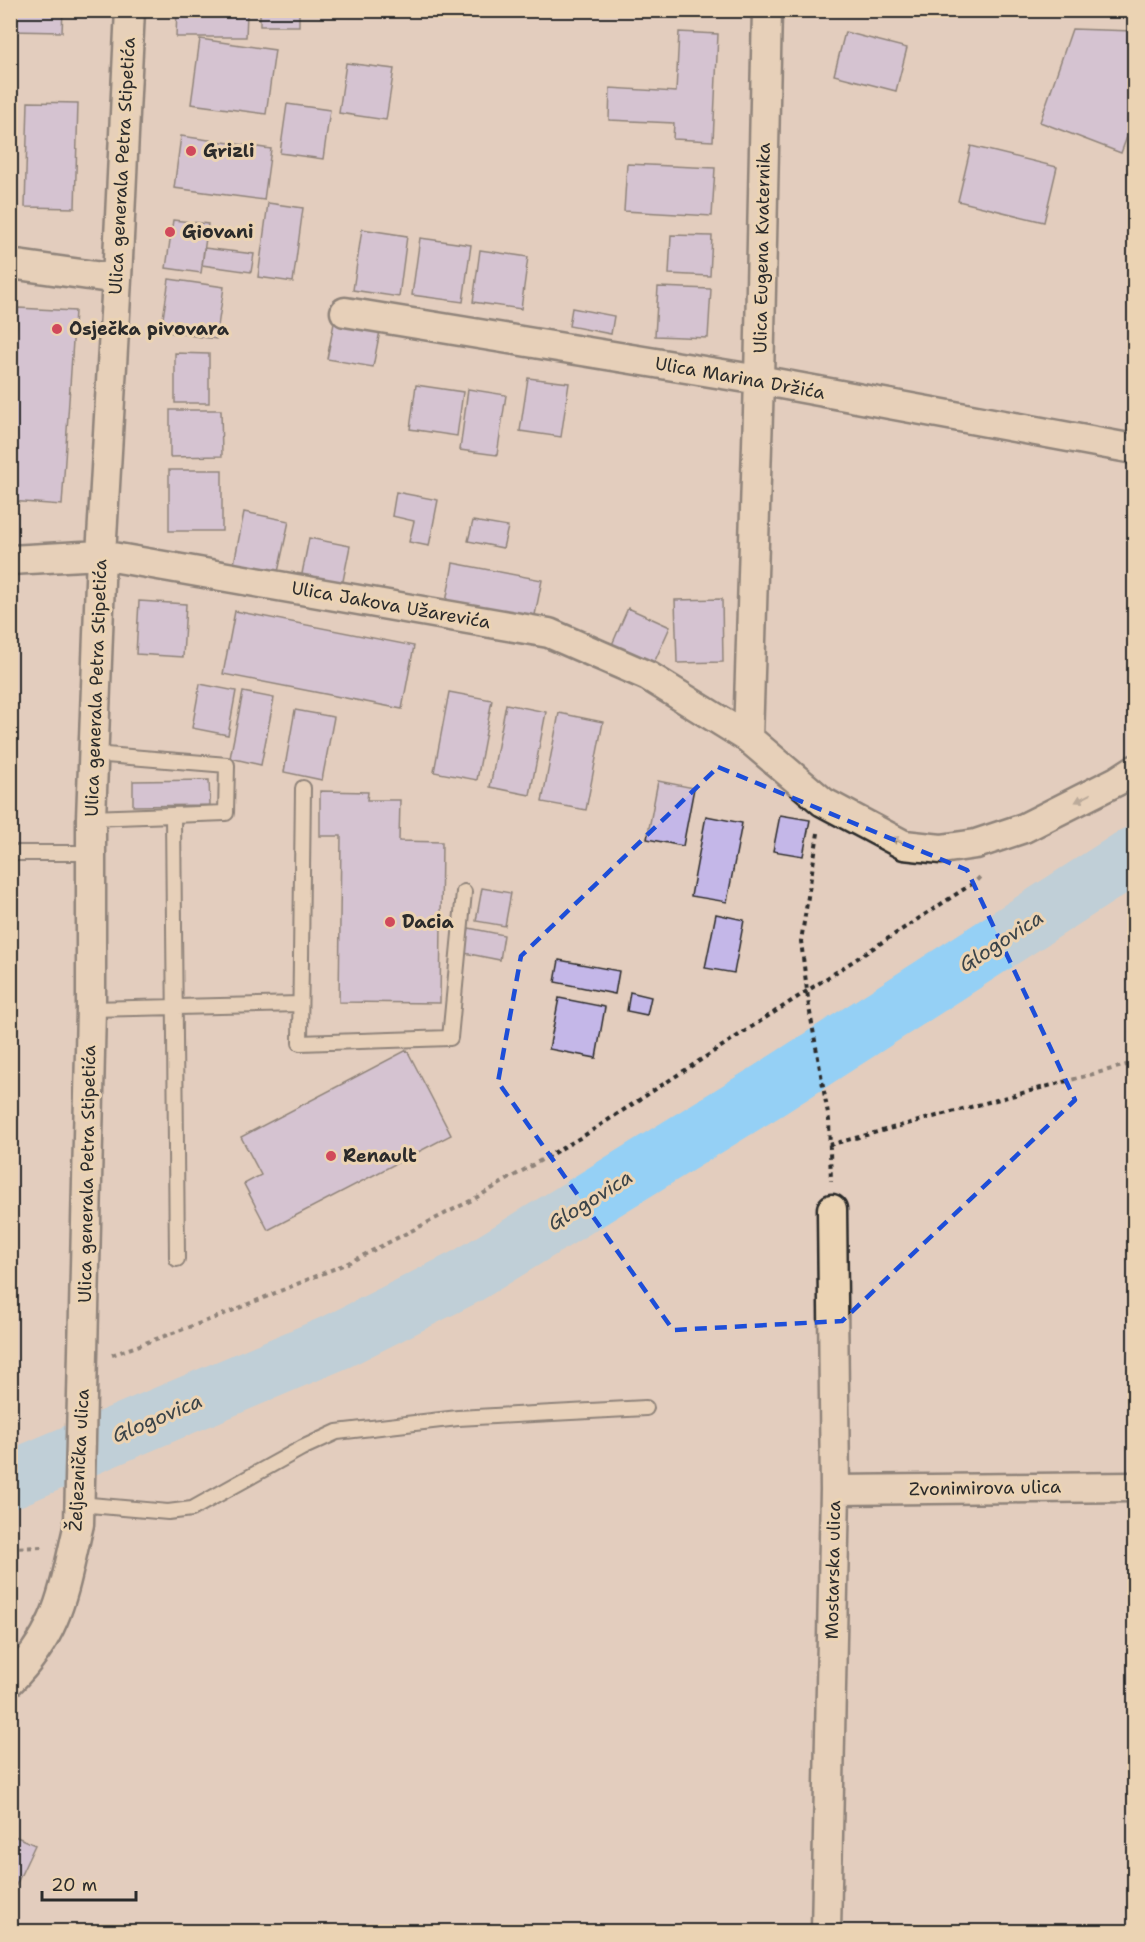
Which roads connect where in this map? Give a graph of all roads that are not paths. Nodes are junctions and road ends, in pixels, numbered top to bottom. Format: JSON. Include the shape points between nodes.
{"nodes":[{"id":1,"x":130,"y":10,"type":"edge"},
{"id":2,"x":767,"y":10,"type":"edge"},
{"id":3,"x":10,"y":264,"type":"edge"},
{"id":4,"x":117,"y":279,"type":"junction"},
{"id":5,"x":345,"y":312,"type":"dead end"},
{"id":6,"x":759,"y":380,"type":"junction"},
{"id":7,"x":1134,"y":449,"type":"edge"},
{"id":8,"x":101,"y":555,"type":"junction"},
{"id":9,"x":10,"y":560,"type":"edge"},
{"id":10,"x":748,"y":738,"type":"junction"},
{"id":11,"x":94,"y":754,"type":"junction"},
{"id":12,"x":1134,"y":770,"type":"edge"},
{"id":13,"x":303,"y":788,"type":"dead end"},
{"id":14,"x":173,"y":815,"type":"junction"},
{"id":15,"x":91,"y":818,"type":"junction"},
{"id":16,"x":91,"y":853,"type":"junction"},
{"id":17,"x":10,"y":854,"type":"edge"},
{"id":18,"x":464,"y":892,"type":"dead end"},
{"id":19,"x":300,"y":1004,"type":"junction"},
{"id":20,"x":175,"y":1006,"type":"junction"},
{"id":21,"x":91,"y":1009,"type":"junction"},
{"id":22,"x":832,"y":1209,"type":"road end"},
{"id":23,"x":177,"y":1259,"type":"dead end"},
{"id":24,"x":83,"y":1366,"type":"joint"},
{"id":25,"x":646,"y":1408,"type":"dead end"},
{"id":26,"x":1134,"y":1487,"type":"edge"},
{"id":27,"x":835,"y":1490,"type":"junction"},
{"id":28,"x":79,"y":1514,"type":"junction"},
{"id":29,"x":10,"y":1681,"type":"edge"},
{"id":30,"x":826,"y":1932,"type":"edge"}],
"edges":[{"from":1,"to":4,"type":"street","name":"Ulica generala Petra Stipetića"},
{"from":2,"to":6,"type":"street","name":"Ulica Eugena Kvaternika"},
{"from":3,"to":4,"type":"street"},
{"from":4,"to":8,"type":"street","name":"Ulica generala Petra Stipetića"},
{"from":5,"to":6,"type":"street","name":"Ulica Marina Držića"},
{"from":6,"to":7,"type":"street","name":"Ulica Marina Držića"},
{"from":6,"to":10,"type":"street","name":"Ulica Eugena Kvaternika"},
{"from":8,"to":9,"type":"street","name":"Ulica Jakova Užarevića"},
{"from":8,"to":10,"type":"street","name":"Ulica Jakova Užarevića","via":[[549,633],[648,676]]},
{"from":8,"to":11,"type":"street","name":"Ulica generala Petra Stipetića"},
{"from":12,"to":10,"type":"street","name":"Ulica Jakova Užarevića","one_way":true,"via":[[1024,828],[976,844],[941,849],[904,844],[823,802]]},
{"from":11,"to":14,"type":"lane","via":[[227,765],[226,813]]},
{"from":11,"to":15,"type":"street","name":"Ulica generala Petra Stipetića"},
{"from":13,"to":19,"type":"lane"},
{"from":14,"to":15,"type":"lane"},
{"from":14,"to":20,"type":"lane"},
{"from":15,"to":16,"type":"street","name":"Ulica generala Petra Stipetića"},
{"from":16,"to":17,"type":"lane"},
{"from":16,"to":21,"type":"street","name":"Ulica generala Petra Stipetića"},
{"from":18,"to":19,"type":"lane","via":[[450,1038],[300,1043]]},
{"from":19,"to":20,"type":"lane"},
{"from":20,"to":21,"type":"lane"},
{"from":20,"to":23,"type":"lane"},
{"from":21,"to":24,"type":"street","name":"Ulica generala Petra Stipetića"},
{"from":22,"to":27,"type":"street","name":"Mostarska ulica"},
{"from":24,"to":28,"type":"street","name":"Željeznička ulica"},
{"from":25,"to":28,"type":"lane","via":[[458,1418],[337,1432],[192,1509]]},
{"from":26,"to":27,"type":"street","name":"Zvonimirova ulica"},
{"from":27,"to":30,"type":"street","name":"Mostarska ulica"},
{"from":28,"to":29,"type":"street","name":"Željeznička ulica","via":[[62,1600],[49,1633]]}]}
